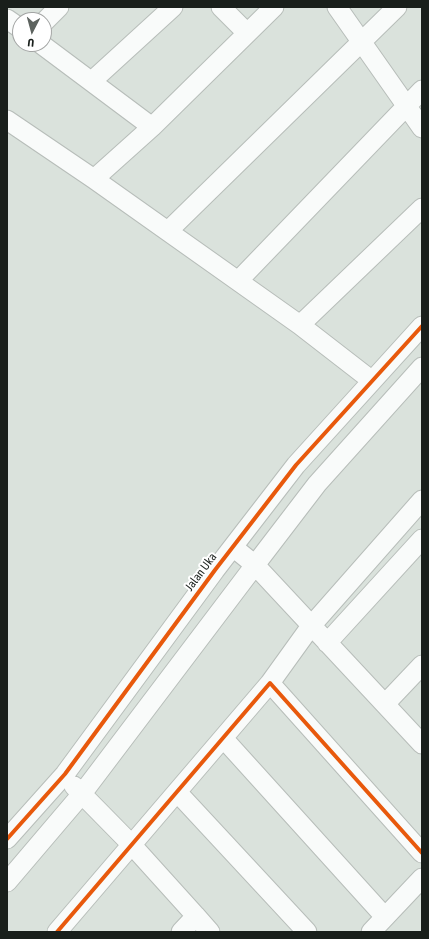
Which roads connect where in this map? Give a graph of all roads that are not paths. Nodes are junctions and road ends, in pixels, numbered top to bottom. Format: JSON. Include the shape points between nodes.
{"nodes":[{"id":1,"x":174,"y":7,"type":"edge"},
{"id":2,"x":221,"y":7,"type":"edge"},
{"id":3,"x":274,"y":7,"type":"edge"},
{"id":4,"x":337,"y":7,"type":"edge"},
{"id":5,"x":397,"y":7,"type":"edge"},
{"id":6,"x":247,"y":33,"type":"junction"},
{"id":7,"x":362,"y":40,"type":"junction"},
{"id":8,"x":52,"y":52,"type":"edge"},
{"id":9,"x":92,"y":81,"type":"junction"},
{"id":10,"x":422,"y":90,"type":"edge"},
{"id":11,"x":406,"y":105,"type":"junction"},
{"id":12,"x":7,"y":120,"type":"edge"},
{"id":13,"x":152,"y":127,"type":"junction"},
{"id":14,"x":422,"y":128,"type":"edge"},
{"id":15,"x":94,"y":179,"type":"junction"},
{"id":16,"x":422,"y":208,"type":"edge"},
{"id":17,"x":168,"y":231,"type":"junction"},
{"id":18,"x":238,"y":281,"type":"junction"},
{"id":19,"x":300,"y":325,"type":"junction"},
{"id":20,"x":422,"y":326,"type":"edge"},
{"id":21,"x":422,"y":367,"type":"edge"},
{"id":22,"x":371,"y":380,"type":"junction"},
{"id":23,"x":339,"y":416,"type":"junction"},
{"id":24,"x":363,"y":433,"type":"junction"},
{"id":25,"x":296,"y":464,"type":"junction"},
{"id":26,"x":317,"y":484,"type":"junction"},
{"id":27,"x":422,"y":500,"type":"edge"},
{"id":28,"x":422,"y":539,"type":"edge"},
{"id":29,"x":233,"y":547,"type":"junction"},
{"id":30,"x":255,"y":565,"type":"junction"},
{"id":31,"x":175,"y":624,"type":"junction"},
{"id":32,"x":311,"y":626,"type":"junction"},
{"id":33,"x":328,"y":643,"type":"junction"},
{"id":34,"x":194,"y":646,"type":"junction"},
{"id":35,"x":422,"y":665,"type":"edge"},
{"id":36,"x":270,"y":683,"type":"junction"},
{"id":37,"x":385,"y":704,"type":"junction"},
{"id":38,"x":114,"y":708,"type":"junction"},
{"id":39,"x":135,"y":725,"type":"junction"},
{"id":40,"x":223,"y":738,"type":"junction"},
{"id":41,"x":422,"y":744,"type":"edge"},
{"id":42,"x":65,"y":774,"type":"junction"},
{"id":43,"x":176,"y":792,"type":"junction"},
{"id":44,"x":81,"y":795,"type":"junction"},
{"id":45,"x":7,"y":839,"type":"edge"},
{"id":46,"x":131,"y":844,"type":"junction"},
{"id":47,"x":422,"y":853,"type":"edge"},
{"id":48,"x":422,"y":878,"type":"edge"},
{"id":49,"x":7,"y":882,"type":"edge"},
{"id":50,"x":196,"y":916,"type":"junction"},
{"id":51,"x":385,"y":917,"type":"junction"},
{"id":52,"x":57,"y":932,"type":"edge"},
{"id":53,"x":181,"y":932,"type":"edge"},
{"id":54,"x":210,"y":932,"type":"edge"},
{"id":55,"x":307,"y":932,"type":"edge"},
{"id":56,"x":372,"y":932,"type":"edge"}],
"edges":[{"from":1,"to":9,"type":"street"},
{"from":2,"to":6,"type":"street"},
{"from":3,"to":6,"type":"street"},
{"from":4,"to":7,"type":"street"},
{"from":5,"to":7,"type":"street"},
{"from":6,"to":13,"type":"street"},
{"from":7,"to":11,"type":"street"},
{"from":7,"to":17,"type":"street"},
{"from":8,"to":9,"type":"street"},
{"from":9,"to":13,"type":"street"},
{"from":10,"to":11,"type":"street"},
{"from":11,"to":14,"type":"street"},
{"from":11,"to":18,"type":"street"},
{"from":12,"to":15,"type":"street"},
{"from":13,"to":15,"type":"street"},
{"from":15,"to":17,"type":"street"},
{"from":16,"to":19,"type":"street"},
{"from":17,"to":18,"type":"street"},
{"from":18,"to":19,"type":"street"},
{"from":19,"to":22,"type":"street"},
{"from":20,"to":22,"type":"street","name":"Jalan Uka"},
{"from":21,"to":24,"type":"street"},
{"from":22,"to":23,"type":"street","name":"Jalan Uka"},
{"from":23,"to":24,"type":"street"},
{"from":23,"to":25,"type":"street","name":"Jalan Uka"},
{"from":24,"to":26,"type":"street"},
{"from":25,"to":26,"type":"street"},
{"from":25,"to":29,"type":"street","name":"Jalan Uka"},
{"from":26,"to":30,"type":"street"},
{"from":27,"to":32,"type":"street"},
{"from":28,"to":33,"type":"street"},
{"from":29,"to":30,"type":"street"},
{"from":29,"to":31,"type":"street","name":"Jalan Uka"},
{"from":30,"to":32,"type":"street"},
{"from":30,"to":34,"type":"street"},
{"from":31,"to":34,"type":"street"},
{"from":31,"to":38,"type":"street","name":"Jalan Uka"},
{"from":32,"to":33,"type":"street"},
{"from":32,"to":36,"type":"street"},
{"from":33,"to":37,"type":"street"},
{"from":34,"to":39,"type":"street"},
{"from":35,"to":37,"type":"street"},
{"from":36,"to":40,"type":"street"},
{"from":36,"to":47,"type":"street"},
{"from":37,"to":41,"type":"street"},
{"from":38,"to":39,"type":"street"},
{"from":38,"to":42,"type":"street","name":"Jalan Uka"},
{"from":39,"to":44,"type":"street"},
{"from":40,"to":43,"type":"street"},
{"from":40,"to":51,"type":"street"},
{"from":42,"to":44,"type":"street"},
{"from":42,"to":45,"type":"street","name":"Jalan Uka"},
{"from":43,"to":46,"type":"street"},
{"from":43,"to":55,"type":"street"},
{"from":44,"to":46,"type":"street"},
{"from":44,"to":49,"type":"street"},
{"from":46,"to":50,"type":"street"},
{"from":46,"to":52,"type":"street"},
{"from":48,"to":51,"type":"street"},
{"from":50,"to":53,"type":"street"},
{"from":50,"to":54,"type":"street"},
{"from":51,"to":56,"type":"street"}]}
